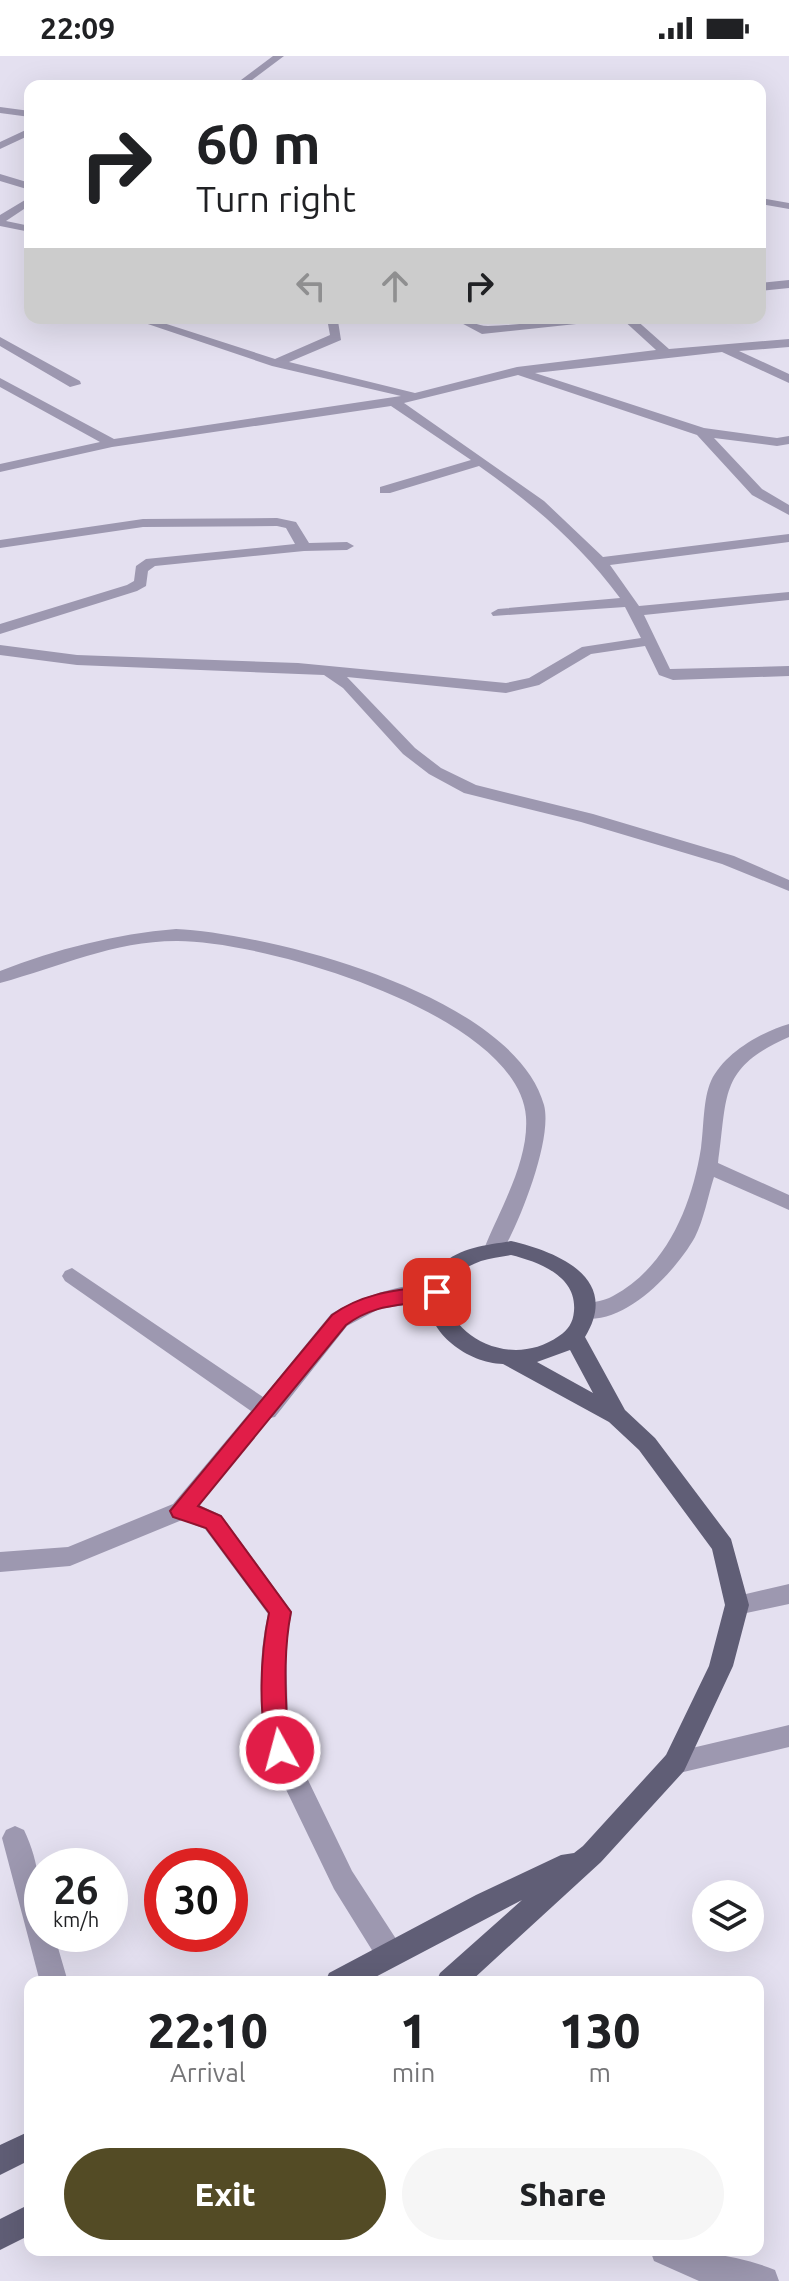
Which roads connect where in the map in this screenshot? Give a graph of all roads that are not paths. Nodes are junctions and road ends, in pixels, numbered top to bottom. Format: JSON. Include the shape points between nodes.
{"nodes":[{"id":1,"x":279,"y":56,"type":"edge"},
{"id":2,"x":246,"y":80,"type":"edge"},
{"id":3,"x":0,"y":110,"type":"edge"},
{"id":4,"x":24,"y":113,"type":"edge"},
{"id":5,"x":24,"y":134,"type":"edge"},
{"id":6,"x":0,"y":146,"type":"edge"},
{"id":7,"x":0,"y":177,"type":"edge"},
{"id":8,"x":24,"y":185,"type":"edge"},
{"id":9,"x":766,"y":202,"type":"edge"},
{"id":10,"x":24,"y":204,"type":"edge"},
{"id":11,"x":789,"y":206,"type":"edge"},
{"id":12,"x":0,"y":221,"type":"edge"},
{"id":13,"x":24,"y":227,"type":"edge"},
{"id":14,"x":789,"y":284,"type":"edge"},
{"id":15,"x":766,"y":286,"type":"edge"},
{"id":16,"x":155,"y":324,"type":"edge"},
{"id":17,"x":334,"y":324,"type":"dead end"},
{"id":18,"x":470,"y":324,"type":"edge"},
{"id":19,"x":538,"y":324,"type":"edge"},
{"id":20,"x":634,"y":324,"type":"edge"},
{"id":21,"x":0,"y":341,"type":"edge"},
{"id":22,"x":789,"y":343,"type":"edge"},
{"id":23,"x":723,"y":348,"type":"junction"},
{"id":24,"x":666,"y":353,"type":"junction"},
{"id":25,"x":276,"y":363,"type":"junction"},
{"id":26,"x":517,"y":371,"type":"junction"},
{"id":27,"x":789,"y":379,"type":"edge"},
{"id":28,"x":0,"y":382,"type":"edge"},
{"id":29,"x":75,"y":384,"type":"dead end"},
{"id":30,"x":413,"y":395,"type":"junction"},
{"id":31,"x":393,"y":402,"type":"junction"},
{"id":32,"x":702,"y":432,"type":"junction"},
{"id":33,"x":789,"y":440,"type":"edge"},
{"id":34,"x":112,"y":443,"type":"junction"},
{"id":35,"x":480,"y":462,"type":"junction"},
{"id":36,"x":0,"y":468,"type":"edge"},
{"id":37,"x":385,"y":490,"type":"dead end"},
{"id":38,"x":789,"y":511,"type":"edge"},
{"id":39,"x":789,"y":538,"type":"edge"},
{"id":40,"x":0,"y":544,"type":"edge"},
{"id":41,"x":347,"y":546,"type":"dead end"},
{"id":42,"x":304,"y":547,"type":"junction"},
{"id":43,"x":599,"y":562,"type":"junction"},
{"id":44,"x":789,"y":596,"type":"edge"},
{"id":45,"x":634,"y":607,"type":"junction"},
{"id":46,"x":498,"y":613,"type":"dead end"},
{"id":47,"x":0,"y":629,"type":"edge"},
{"id":48,"x":650,"y":641,"type":"junction"},
{"id":49,"x":0,"y":650,"type":"edge"},
{"id":50,"x":789,"y":671,"type":"edge"},
{"id":51,"x":329,"y":673,"type":"junction"},
{"id":52,"x":789,"y":886,"type":"edge"},
{"id":53,"x":0,"y":977,"type":"edge"},
{"id":54,"x":789,"y":1030,"type":"edge"},
{"id":55,"x":708,"y":1166,"type":"junction"},
{"id":56,"x":789,"y":1203,"type":"edge"},
{"id":57,"x":494,"y":1249,"type":"junction"},
{"id":58,"x":72,"y":1276,"type":"dead end"},
{"id":59,"x":437,"y":1292,"type":"junction"},
{"id":60,"x":585,"y":1311,"type":"junction"},
{"id":61,"x":573,"y":1335,"type":"junction"},
{"id":62,"x":510,"y":1358,"type":"junction"},
{"id":63,"x":267,"y":1411,"type":"junction"},
{"id":64,"x":617,"y":1416,"type":"junction"},
{"id":65,"x":181,"y":1511,"type":"junction"},
{"id":66,"x":0,"y":1562,"type":"edge"},
{"id":67,"x":789,"y":1594,"type":"edge"},
{"id":68,"x":737,"y":1605,"type":"junction"},
{"id":69,"x":789,"y":1737,"type":"edge"},
{"id":70,"x":675,"y":1763,"type":"junction"},
{"id":71,"x":15,"y":1838,"type":"dead end"},
{"id":72,"x":592,"y":1854,"type":"junction"},
{"id":73,"x":390,"y":1954,"type":"junction"},
{"id":74,"x":52,"y":1976,"type":"edge"},
{"id":75,"x":350,"y":1976,"type":"edge"},
{"id":76,"x":457,"y":1976,"type":"edge"},
{"id":77,"x":24,"y":2148,"type":"edge"},
{"id":78,"x":0,"y":2160,"type":"edge"},
{"id":79,"x":24,"y":2222,"type":"edge"},
{"id":80,"x":0,"y":2235,"type":"edge"},
{"id":81,"x":678,"y":2256,"type":"edge"},
{"id":82,"x":764,"y":2281,"type":"edge"}],
"edges":[{"from":1,"to":2,"type":"street"},
{"from":3,"to":4,"type":"street"},
{"from":5,"to":6,"type":"street"},
{"from":7,"to":8,"type":"street"},
{"from":9,"to":11,"type":"street"},
{"from":10,"to":12,"type":"street"},
{"from":12,"to":13,"type":"street"},
{"from":14,"to":15,"type":"street"},
{"from":16,"to":25,"type":"street"},
{"from":17,"to":25,"type":"street","via":[[337,337]]},
{"from":18,"to":19,"type":"street","via":[[482,330]]},
{"from":20,"to":24,"type":"street"},
{"from":21,"to":29,"type":"street"},
{"from":22,"to":23,"type":"street"},
{"from":23,"to":24,"type":"street"},
{"from":23,"to":27,"type":"street"},
{"from":24,"to":26,"type":"street"},
{"from":25,"to":30,"type":"street"},
{"from":26,"to":30,"type":"street"},
{"from":26,"to":32,"type":"street"},
{"from":28,"to":34,"type":"street"},
{"from":30,"to":31,"type":"street"},
{"from":31,"to":34,"type":"street"},
{"from":31,"to":35,"type":"street"},
{"from":32,"to":33,"type":"street"},
{"from":32,"to":38,"type":"street","via":[[757,492]]},
{"from":34,"to":36,"type":"street"},
{"from":35,"to":37,"type":"street"},
{"from":35,"to":43,"type":"street","via":[[554,515]]},
{"from":39,"to":43,"type":"street"},
{"from":40,"to":42,"type":"street","via":[[143,523],[277,522],[291,525]]},
{"from":41,"to":42,"type":"street"},
{"from":42,"to":47,"type":"street","via":[[151,562],[141,569],[141,583],[132,588]]},
{"from":43,"to":45,"type":"street"},
{"from":44,"to":45,"type":"street"},
{"from":45,"to":46,"type":"street"},
{"from":45,"to":48,"type":"street"},
{"from":48,"to":50,"type":"street","via":[[664,672],[673,675]]},
{"from":48,"to":51,"type":"street","via":[[576,653],[523,687]]},
{"from":49,"to":51,"type":"street","via":[[77,660]]},
{"from":51,"to":52,"type":"street","via":[[349,685],[409,751],[470,789],[728,860]]},
{"from":53,"to":57,"type":"street","via":[[117,944],[176,935],[227,938],[332,966],[439,1012],[484,1038],[514,1067],[535,1106],[535,1137]]},
{"from":54,"to":55,"type":"street","via":[[733,1063],[720,1082]]},
{"from":55,"to":56,"type":"street"},
{"from":55,"to":60,"type":"street","via":[[686,1234],[657,1274],[618,1304]]},
{"from":57,"to":59,"type":"main road","via":[[450,1268]]},
{"from":57,"to":60,"type":"main road","via":[[529,1250],[560,1263],[581,1285]]},
{"from":58,"to":63,"type":"street"},
{"from":59,"to":62,"type":"main road","via":[[440,1318],[460,1341],[474,1350]]},
{"from":59,"to":63,"type":"street","via":[[381,1299],[339,1320]]},
{"from":60,"to":61,"type":"main road"},
{"from":61,"to":62,"type":"main road","via":[[546,1353]]},
{"from":61,"to":64,"type":"main road"},
{"from":62,"to":64,"type":"main road"},
{"from":63,"to":65,"type":"street"},
{"from":64,"to":68,"type":"main road","via":[[647,1444],[723,1546]]},
{"from":65,"to":66,"type":"street","via":[[70,1556]]},
{"from":65,"to":73,"type":"street","via":[[213,1522],[280,1612],[274,1641],[280,1750],[343,1880]]},
{"from":67,"to":68,"type":"street"},
{"from":68,"to":70,"type":"main road","via":[[721,1666]]},
{"from":69,"to":70,"type":"street"},
{"from":70,"to":72,"type":"main road"},
{"from":71,"to":74,"type":"street"},
{"from":72,"to":73,"type":"main road"},
{"from":72,"to":76,"type":"main road"},
{"from":73,"to":75,"type":"main road"},
{"from":77,"to":78,"type":"main road"},
{"from":79,"to":80,"type":"main road"},
{"from":81,"to":82,"type":"street","via":[[709,2270]]}]}
